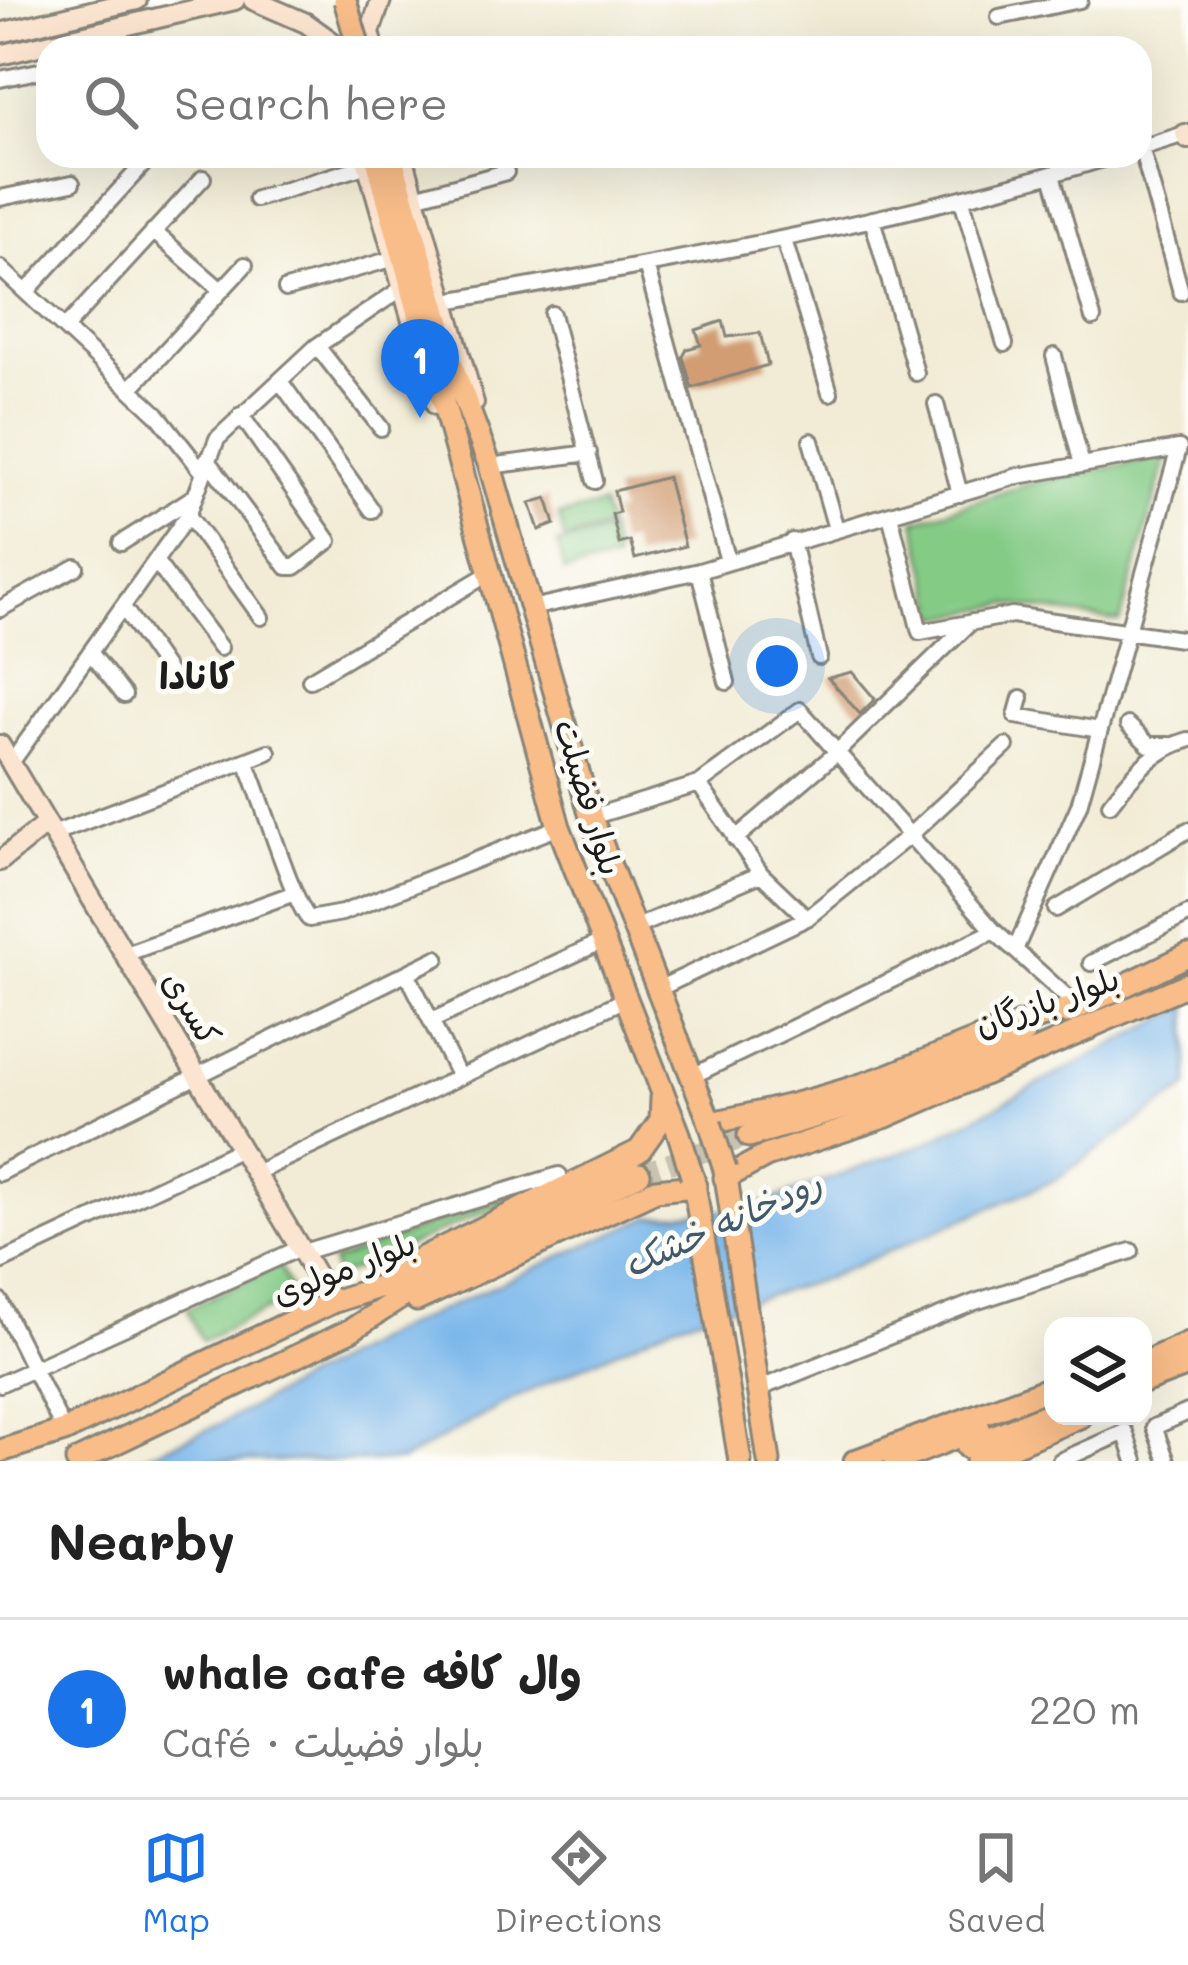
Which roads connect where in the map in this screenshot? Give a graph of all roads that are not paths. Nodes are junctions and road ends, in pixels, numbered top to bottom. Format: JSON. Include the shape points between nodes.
{"nodes":[{"id":1,"x":235,"y":0,"type":"edge"},
{"id":2,"x":253,"y":0,"type":"edge"},
{"id":3,"x":331,"y":0,"type":"edge"},
{"id":4,"x":345,"y":0,"type":"edge"},
{"id":5,"x":381,"y":0,"type":"edge"},
{"id":6,"x":1079,"y":0,"type":"edge"},
{"id":7,"x":130,"y":1,"type":"edge"},
{"id":8,"x":999,"y":17,"type":"dead end"},
{"id":9,"x":0,"y":33,"type":"edge"},
{"id":10,"x":98,"y":36,"type":"edge"},
{"id":11,"x":321,"y":36,"type":"edge"},
{"id":12,"x":336,"y":36,"type":"edge"},
{"id":13,"x":340,"y":36,"type":"edge"},
{"id":14,"x":363,"y":36,"type":"edge"},
{"id":15,"x":364,"y":36,"type":"edge"},
{"id":16,"x":369,"y":36,"type":"edge"},
{"id":17,"x":36,"y":50,"type":"edge"},
{"id":18,"x":0,"y":56,"type":"edge"},
{"id":19,"x":36,"y":72,"type":"edge"},
{"id":20,"x":0,"y":79,"type":"edge"},
{"id":21,"x":1187,"y":136,"type":"edge"},
{"id":22,"x":1152,"y":144,"type":"edge"},
{"id":23,"x":141,"y":168,"type":"edge"},
{"id":24,"x":344,"y":168,"type":"edge"},
{"id":25,"x":372,"y":168,"type":"edge"},
{"id":26,"x":373,"y":168,"type":"edge"},
{"id":27,"x":394,"y":168,"type":"edge"},
{"id":28,"x":407,"y":168,"type":"edge"},
{"id":29,"x":1063,"y":168,"type":"edge"},
{"id":30,"x":1146,"y":168,"type":"edge"},
{"id":31,"x":506,"y":172,"type":"dead end"},
{"id":32,"x":1052,"y":175,"type":"junction"},
{"id":33,"x":203,"y":178,"type":"dead end"},
{"id":34,"x":72,"y":183,"type":"dead end"},
{"id":35,"x":415,"y":197,"type":"junction"},
{"id":36,"x":0,"y":198,"type":"edge"},
{"id":37,"x":256,"y":199,"type":"dead end"},
{"id":38,"x":962,"y":200,"type":"junction"},
{"id":39,"x":872,"y":220,"type":"junction"},
{"id":40,"x":153,"y":231,"type":"junction"},
{"id":41,"x":784,"y":240,"type":"junction"},
{"id":42,"x":392,"y":260,"type":"junction"},
{"id":43,"x":245,"y":265,"type":"dead end"},
{"id":44,"x":646,"y":266,"type":"junction"},
{"id":45,"x":0,"y":268,"type":"edge"},
{"id":46,"x":286,"y":289,"type":"dead end"},
{"id":47,"x":401,"y":289,"type":"junction"},
{"id":48,"x":221,"y":290,"type":"junction"},
{"id":49,"x":26,"y":292,"type":"junction"},
{"id":50,"x":1181,"y":292,"type":"dead end"},
{"id":51,"x":447,"y":301,"type":"junction"},
{"id":52,"x":552,"y":314,"type":"dead end"},
{"id":53,"x":1093,"y":318,"type":"dead end"},
{"id":54,"x":64,"y":328,"type":"junction"},
{"id":55,"x":1004,"y":344,"type":"dead end"},
{"id":56,"x":316,"y":346,"type":"junction"},
{"id":57,"x":1054,"y":356,"type":"dead end"},
{"id":58,"x":916,"y":373,"type":"dead end"},
{"id":59,"x":447,"y":376,"type":"junction"},
{"id":60,"x":280,"y":381,"type":"junction"},
{"id":61,"x":130,"y":389,"type":"junction"},
{"id":62,"x":830,"y":393,"type":"dead end"},
{"id":63,"x":937,"y":404,"type":"dead end"},
{"id":64,"x":241,"y":415,"type":"junction"},
{"id":65,"x":381,"y":428,"type":"dead end"},
{"id":66,"x":812,"y":441,"type":"dead end"},
{"id":67,"x":590,"y":453,"type":"junction"},
{"id":68,"x":204,"y":465,"type":"junction"},
{"id":69,"x":1082,"y":465,"type":"junction"},
{"id":70,"x":490,"y":466,"type":"junction"},
{"id":71,"x":461,"y":471,"type":"junction"},
{"id":72,"x":595,"y":482,"type":"dead end"},
{"id":73,"x":960,"y":494,"type":"junction"},
{"id":74,"x":195,"y":496,"type":"junction"},
{"id":75,"x":372,"y":510,"type":"dead end"},
{"id":76,"x":188,"y":515,"type":"junction"},
{"id":77,"x":890,"y":515,"type":"junction"},
{"id":78,"x":836,"y":530,"type":"junction"},
{"id":79,"x":792,"y":541,"type":"junction"},
{"id":80,"x":121,"y":543,"type":"dead end"},
{"id":81,"x":728,"y":561,"type":"junction"},
{"id":82,"x":156,"y":562,"type":"junction"},
{"id":83,"x":76,"y":567,"type":"dead end"},
{"id":84,"x":699,"y":571,"type":"junction"},
{"id":85,"x":488,"y":574,"type":"junction"},
{"id":86,"x":123,"y":607,"type":"junction"},
{"id":87,"x":531,"y":608,"type":"junction"},
{"id":88,"x":0,"y":609,"type":"edge"},
{"id":89,"x":261,"y":617,"type":"dead end"},
{"id":90,"x":971,"y":622,"type":"junction"},
{"id":91,"x":1128,"y":634,"type":"junction"},
{"id":92,"x":1188,"y":640,"type":"edge"},
{"id":93,"x":220,"y":647,"type":"dead end"},
{"id":94,"x":90,"y":652,"type":"junction"},
{"id":95,"x":819,"y":657,"type":"dead end"},
{"id":96,"x":172,"y":678,"type":"dead end"},
{"id":97,"x":310,"y":680,"type":"dead end"},
{"id":98,"x":727,"y":682,"type":"dead end"},
{"id":99,"x":550,"y":684,"type":"junction"},
{"id":100,"x":522,"y":691,"type":"junction"},
{"id":101,"x":124,"y":695,"type":"dead end"},
{"id":102,"x":1021,"y":698,"type":"dead end"},
{"id":103,"x":1128,"y":725,"type":"dead end"},
{"id":104,"x":1100,"y":730,"type":"junction"},
{"id":105,"x":1188,"y":740,"type":"edge"},
{"id":106,"x":1149,"y":745,"type":"junction"},
{"id":107,"x":1170,"y":745,"type":"junction"},
{"id":108,"x":1006,"y":746,"type":"dead end"},
{"id":109,"x":268,"y":752,"type":"dead end"},
{"id":110,"x":5,"y":754,"type":"edge"},
{"id":111,"x":835,"y":754,"type":"junction"},
{"id":112,"x":246,"y":761,"type":"junction"},
{"id":113,"x":1140,"y":767,"type":"junction"},
{"id":114,"x":699,"y":784,"type":"junction"},
{"id":115,"x":1110,"y":804,"type":"dead end"},
{"id":116,"x":591,"y":817,"type":"junction"},
{"id":117,"x":560,"y":827,"type":"junction"},
{"id":118,"x":50,"y":829,"type":"junction"},
{"id":119,"x":1188,"y":830,"type":"edge"},
{"id":120,"x":909,"y":836,"type":"junction"},
{"id":121,"x":735,"y":839,"type":"junction"},
{"id":122,"x":0,"y":860,"type":"edge"},
{"id":123,"x":760,"y":874,"type":"junction"},
{"id":124,"x":292,"y":894,"type":"junction"},
{"id":125,"x":1056,"y":909,"type":"dead end"},
{"id":126,"x":1188,"y":914,"type":"edge"},
{"id":127,"x":807,"y":918,"type":"junction"},
{"id":128,"x":631,"y":929,"type":"junction"},
{"id":129,"x":994,"y":932,"type":"junction"},
{"id":130,"x":601,"y":942,"type":"junction"},
{"id":131,"x":1015,"y":950,"type":"junction"},
{"id":132,"x":125,"y":954,"type":"junction"},
{"id":133,"x":1188,"y":955,"type":"edge"},
{"id":134,"x":437,"y":958,"type":"dead end"},
{"id":135,"x":1091,"y":963,"type":"dead end"},
{"id":136,"x":406,"y":973,"type":"junction"},
{"id":137,"x":1188,"y":984,"type":"edge"},
{"id":138,"x":656,"y":990,"type":"junction"},
{"id":139,"x":626,"y":999,"type":"junction"},
{"id":140,"x":1078,"y":1007,"type":"junction"},
{"id":141,"x":431,"y":1021,"type":"junction"},
{"id":142,"x":1089,"y":1028,"type":"junction"},
{"id":143,"x":961,"y":1065,"type":"junction"},
{"id":144,"x":459,"y":1077,"type":"junction"},
{"id":145,"x":690,"y":1077,"type":"junction"},
{"id":146,"x":199,"y":1078,"type":"junction"},
{"id":147,"x":662,"y":1091,"type":"junction"},
{"id":148,"x":710,"y":1123,"type":"junction"},
{"id":149,"x":749,"y":1136,"type":"tunnel mouth"},
{"id":150,"x":241,"y":1149,"type":"junction"},
{"id":151,"x":0,"y":1173,"type":"edge"},
{"id":152,"x":255,"y":1173,"type":"junction"},
{"id":153,"x":560,"y":1174,"type":"dead end"},
{"id":154,"x":640,"y":1174,"type":"tunnel mouth"},
{"id":155,"x":725,"y":1178,"type":"junction"},
{"id":156,"x":695,"y":1186,"type":"junction"},
{"id":157,"x":301,"y":1250,"type":"junction"},
{"id":158,"x":1131,"y":1251,"type":"dead end"},
{"id":159,"x":0,"y":1262,"type":"edge"},
{"id":160,"x":454,"y":1263,"type":"junction"},
{"id":161,"x":0,"y":1301,"type":"edge"},
{"id":162,"x":332,"y":1302,"type":"junction"},
{"id":163,"x":351,"y":1330,"type":"junction"},
{"id":164,"x":1188,"y":1342,"type":"edge"},
{"id":165,"x":1188,"y":1365,"type":"edge"},
{"id":166,"x":1152,"y":1368,"type":"edge"},
{"id":167,"x":33,"y":1369,"type":"junction"},
{"id":168,"x":1152,"y":1371,"type":"edge"},
{"id":169,"x":0,"y":1384,"type":"edge"},
{"id":170,"x":758,"y":1389,"type":"junction"},
{"id":171,"x":1044,"y":1390,"type":"edge"},
{"id":172,"x":1044,"y":1403,"type":"edge"},
{"id":173,"x":1188,"y":1412,"type":"edge"},
{"id":174,"x":1044,"y":1416,"type":"edge"},
{"id":175,"x":1060,"y":1425,"type":"edge"},
{"id":176,"x":64,"y":1431,"type":"junction"},
{"id":177,"x":0,"y":1450,"type":"edge"},
{"id":178,"x":772,"y":1459,"type":"edge"},
{"id":179,"x":739,"y":1460,"type":"edge"},
{"id":180,"x":77,"y":1461,"type":"edge"},
{"id":181,"x":855,"y":1461,"type":"edge"},
{"id":182,"x":896,"y":1461,"type":"edge"},
{"id":183,"x":934,"y":1461,"type":"edge"},
{"id":184,"x":976,"y":1461,"type":"edge"},
{"id":185,"x":1060,"y":1461,"type":"edge"},
{"id":186,"x":1135,"y":1461,"type":"edge"},
{"id":187,"x":1167,"y":1461,"type":"edge"}],
"edges":[{"from":1,"to":10,"type":"main road"},
{"from":2,"to":11,"type":"main road"},
{"from":3,"to":12,"type":"main road"},
{"from":4,"to":14,"type":"main road","bridge":true},
{"from":5,"to":16,"type":"main road"},
{"from":6,"to":8,"type":"street"},
{"from":7,"to":9,"type":"main road"},
{"from":13,"to":15,"type":"main road","via":[[344,24],[358,24]]},
{"from":17,"to":18,"type":"main road"},
{"from":19,"to":20,"type":"street"},
{"from":21,"to":22,"type":"street"},
{"from":23,"to":49,"type":"street"},
{"from":24,"to":37,"type":"street"},
{"from":25,"to":42,"type":"main road","name":"بلوار فضیلت"},
{"from":26,"to":59,"type":"main road","name":"بلوار فضیلت"},
{"from":27,"to":59,"type":"main road","name":"بلوار فضیلت"},
{"from":28,"to":35,"type":"main road","name":"بلوار فضیلت"},
{"from":29,"to":32,"type":"street"},
{"from":30,"to":50,"type":"street"},
{"from":31,"to":35,"type":"street"},
{"from":32,"to":38,"type":"street"},
{"from":32,"to":53,"type":"street"},
{"from":33,"to":40,"type":"street"},
{"from":34,"to":36,"type":"street"},
{"from":35,"to":51,"type":"main road","name":"بلوار فضیلت"},
{"from":38,"to":39,"type":"street"},
{"from":38,"to":55,"type":"street"},
{"from":39,"to":41,"type":"street"},
{"from":39,"to":58,"type":"street"},
{"from":40,"to":48,"type":"street"},
{"from":40,"to":54,"type":"street"},
{"from":41,"to":44,"type":"street"},
{"from":41,"to":62,"type":"street"},
{"from":42,"to":46,"type":"street"},
{"from":42,"to":47,"type":"main road","name":"بلوار فضیلت"},
{"from":43,"to":48,"type":"street"},
{"from":44,"to":51,"type":"street"},
{"from":44,"to":81,"type":"street"},
{"from":45,"to":49,"type":"street"},
{"from":47,"to":56,"type":"street"},
{"from":47,"to":71,"type":"main road","name":"بلوار فضیلت"},
{"from":48,"to":61,"type":"street"},
{"from":49,"to":54,"type":"street"},
{"from":51,"to":70,"type":"main road","name":"بلوار فضیلت"},
{"from":52,"to":67,"type":"street"},
{"from":54,"to":61,"type":"street"},
{"from":56,"to":60,"type":"street"},
{"from":56,"to":65,"type":"street"},
{"from":57,"to":69,"type":"street"},
{"from":59,"to":70,"type":"main road","name":"بلوار فضیلت"},
{"from":59,"to":71,"type":"main road","name":"بلوار فضیلت"},
{"from":60,"to":64,"type":"street"},
{"from":60,"to":75,"type":"street"},
{"from":61,"to":68,"type":"street"},
{"from":63,"to":73,"type":"street"},
{"from":64,"to":68,"type":"street"},
{"from":64,"to":68,"type":"street","via":[[329,541],[291,568]]},
{"from":66,"to":78,"type":"street"},
{"from":67,"to":70,"type":"street"},
{"from":67,"to":72,"type":"street"},
{"from":68,"to":74,"type":"street"},
{"from":69,"to":73,"type":"street"},
{"from":69,"to":91,"type":"street","via":[[1179,448]]},
{"from":70,"to":87,"type":"main road","name":"بلوار فضیلت"},
{"from":71,"to":85,"type":"main road","name":"بلوار فضیلت"},
{"from":73,"to":77,"type":"street"},
{"from":74,"to":76,"type":"street"},
{"from":74,"to":80,"type":"street"},
{"from":76,"to":82,"type":"street"},
{"from":76,"to":89,"type":"street"},
{"from":77,"to":78,"type":"street"},
{"from":77,"to":90,"type":"street","via":[[920,632]]},
{"from":78,"to":79,"type":"street"},
{"from":79,"to":81,"type":"street"},
{"from":79,"to":95,"type":"street"},
{"from":81,"to":84,"type":"street"},
{"from":82,"to":86,"type":"street"},
{"from":82,"to":93,"type":"street"},
{"from":83,"to":88,"type":"street"},
{"from":84,"to":87,"type":"street"},
{"from":84,"to":98,"type":"street"},
{"from":85,"to":97,"type":"street"},
{"from":85,"to":100,"type":"main road","name":"بلوار فضیلت"},
{"from":86,"to":94,"type":"street"},
{"from":86,"to":96,"type":"street"},
{"from":87,"to":99,"type":"main road","name":"بلوار فضیلت"},
{"from":90,"to":91,"type":"street","via":[[1012,615]]},
{"from":90,"to":111,"type":"street"},
{"from":91,"to":92,"type":"street"},
{"from":91,"to":104,"type":"street"},
{"from":94,"to":101,"type":"street"},
{"from":94,"to":110,"type":"street"},
{"from":99,"to":100,"type":"main road"},
{"from":99,"to":116,"type":"main road","name":"بلوار فضیلت"},
{"from":100,"to":117,"type":"main road","name":"بلوار فضیلت"},
{"from":102,"to":104,"type":"street","via":[[1016,716]]},
{"from":103,"to":106,"type":"street"},
{"from":104,"to":131,"type":"street","via":[[1078,805]]},
{"from":105,"to":107,"type":"street"},
{"from":106,"to":107,"type":"street"},
{"from":106,"to":113,"type":"street"},
{"from":107,"to":113,"type":"street"},
{"from":108,"to":120,"type":"street"},
{"from":109,"to":112,"type":"street"},
{"from":110,"to":118,"type":"main road","name":"کسری"},
{"from":111,"to":114,"type":"street","via":[[800,710]]},
{"from":111,"to":120,"type":"street"},
{"from":111,"to":121,"type":"street"},
{"from":112,"to":118,"type":"street"},
{"from":112,"to":124,"type":"street"},
{"from":113,"to":115,"type":"street"},
{"from":114,"to":116,"type":"street"},
{"from":114,"to":121,"type":"street"},
{"from":116,"to":128,"type":"main road","name":"بلوار فضیلت"},
{"from":117,"to":124,"type":"street","via":[[342,913],[309,919]]},
{"from":117,"to":130,"type":"main road","name":"بلوار فضیلت"},
{"from":118,"to":122,"type":"main road"},
{"from":118,"to":132,"type":"main road","name":"کسری"},
{"from":119,"to":125,"type":"street"},
{"from":120,"to":127,"type":"street"},
{"from":120,"to":129,"type":"street"},
{"from":121,"to":123,"type":"street"},
{"from":123,"to":127,"type":"street"},
{"from":123,"to":128,"type":"street"},
{"from":124,"to":132,"type":"street"},
{"from":126,"to":135,"type":"street"},
{"from":127,"to":138,"type":"street"},
{"from":128,"to":138,"type":"main road","name":"بلوار فضیلت"},
{"from":129,"to":131,"type":"street"},
{"from":129,"to":145,"type":"street"},
{"from":130,"to":139,"type":"main road","name":"بلوار فضیلت"},
{"from":130,"to":141,"type":"street"},
{"from":131,"to":140,"type":"street"},
{"from":132,"to":146,"type":"main road","name":"کسری"},
{"from":133,"to":140,"type":"main road","name":"بلوار بازرگان"},
{"from":134,"to":136,"type":"street"},
{"from":136,"to":141,"type":"street"},
{"from":136,"to":146,"type":"street"},
{"from":137,"to":142,"type":"main road","name":"بلوار بازرگان"},
{"from":138,"to":145,"type":"main road","name":"بلوار فضیلت"},
{"from":139,"to":144,"type":"street"},
{"from":139,"to":147,"type":"main road","name":"بلوار فضیلت"},
{"from":140,"to":143,"type":"main road","name":"بلوار بازرگان"},
{"from":140,"to":148,"type":"main road","via":[[1028,1018],[887,1076]]},
{"from":141,"to":144,"type":"street"},
{"from":142,"to":143,"type":"main road","name":"بلوار بازرگان"},
{"from":142,"to":155,"type":"main road"},
{"from":143,"to":149,"type":"main road"},
{"from":144,"to":152,"type":"street"},
{"from":145,"to":148,"type":"main road","name":"بلوار فضیلت"},
{"from":146,"to":150,"type":"main road","name":"کسری"},
{"from":146,"to":151,"type":"street"},
{"from":147,"to":156,"type":"main road","name":"بلوار فضیلت","bridge":true},
{"from":147,"to":162,"type":"main road","via":[[661,1120],[639,1151]]},
{"from":148,"to":155,"type":"main road","name":"بلوار فضیلت","bridge":true},
{"from":150,"to":152,"type":"main road","name":"کسری"},
{"from":150,"to":159,"type":"street"},
{"from":152,"to":157,"type":"main road","name":"کسری"},
{"from":153,"to":157,"type":"street"},
{"from":154,"to":160,"type":"main road"},
{"from":155,"to":170,"type":"main road","name":"بلوار فضیلت"},
{"from":156,"to":163,"type":"main road","via":[[656,1190]]},
{"from":156,"to":179,"type":"main road","name":"بلوار فضیلت"},
{"from":157,"to":162,"type":"main road","name":"کسری"},
{"from":157,"to":167,"type":"street"},
{"from":158,"to":170,"type":"street","via":[[975,1302]]},
{"from":160,"to":162,"type":"main road","name":"بلوار مولوی"},
{"from":160,"to":163,"type":"main road","name":"بلوار مولوی"},
{"from":161,"to":167,"type":"street"},
{"from":162,"to":176,"type":"main road","name":"بلوار مولوی"},
{"from":163,"to":180,"type":"main road","name":"بلوار مولوی"},
{"from":164,"to":166,"type":"main road"},
{"from":165,"to":168,"type":"main road"},
{"from":167,"to":169,"type":"street"},
{"from":167,"to":176,"type":"street"},
{"from":170,"to":178,"type":"main road","name":"بلوار فضیلت"},
{"from":171,"to":181,"type":"main road"},
{"from":172,"to":182,"type":"main road"},
{"from":173,"to":187,"type":"street","via":[[1154,1427]]},
{"from":174,"to":183,"type":"main road"},
{"from":175,"to":184,"type":"main road"},
{"from":176,"to":177,"type":"main road","name":"بلوار مولوی"},
{"from":185,"to":186,"type":"street","via":[[1125,1432]]}]}
